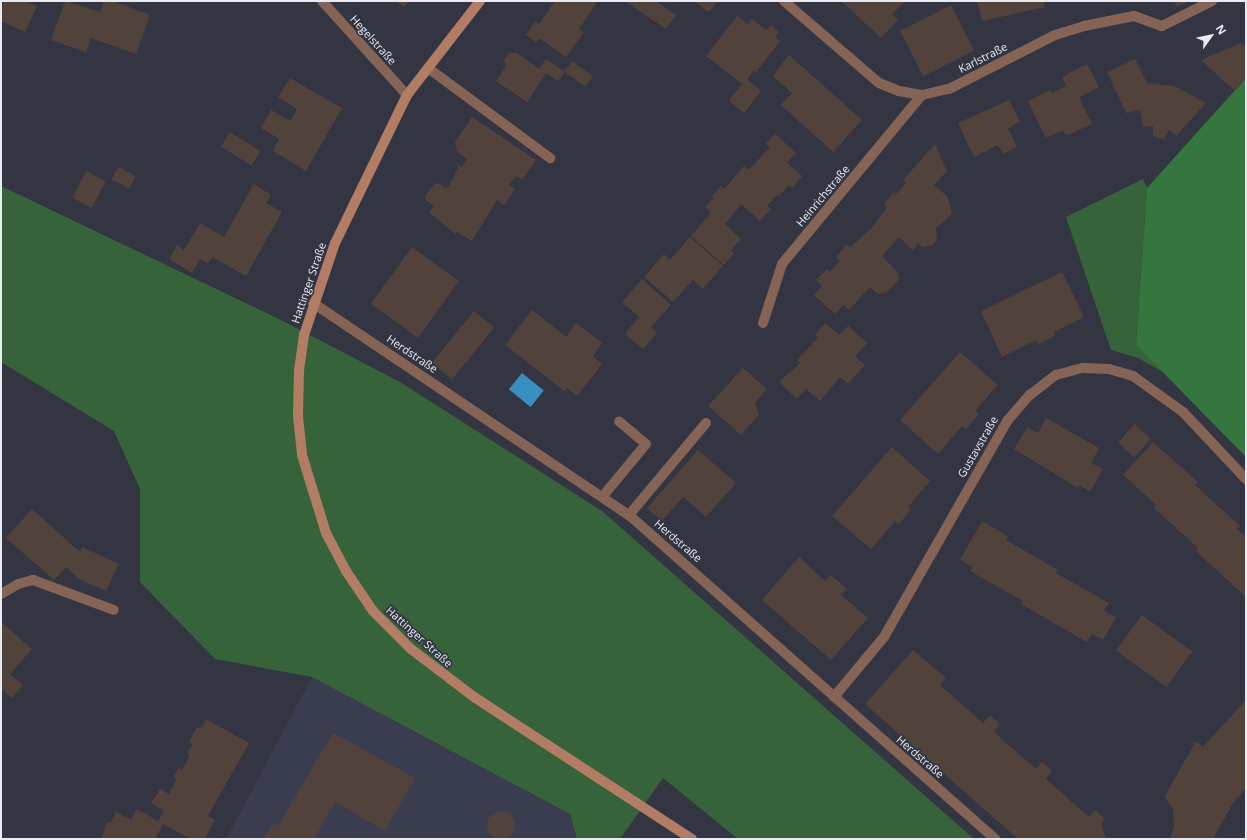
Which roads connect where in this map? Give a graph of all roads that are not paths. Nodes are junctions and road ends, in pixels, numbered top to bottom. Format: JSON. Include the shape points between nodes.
{"nodes":[{"id":1,"x":322,"y":1,"type":"edge"},
{"id":2,"x":480,"y":1,"type":"edge"},
{"id":3,"x":784,"y":1,"type":"edge"},
{"id":4,"x":1212,"y":1,"type":"edge"},
{"id":5,"x":428,"y":68,"type":"junction"},
{"id":6,"x":407,"y":95,"type":"junction"},
{"id":7,"x":922,"y":95,"type":"junction"},
{"id":8,"x":550,"y":158,"type":"dead end"},
{"id":9,"x":313,"y":303,"type":"junction"},
{"id":10,"x":763,"y":323,"type":"dead end"},
{"id":11,"x":619,"y":421,"type":"dead end"},
{"id":12,"x":706,"y":423,"type":"dead end"},
{"id":13,"x":1246,"y":479,"type":"edge"},
{"id":14,"x":603,"y":496,"type":"junction"},
{"id":15,"x":629,"y":515,"type":"junction"},
{"id":16,"x":1,"y":594,"type":"edge"},
{"id":17,"x":114,"y":610,"type":"dead end"},
{"id":18,"x":834,"y":697,"type":"junction"},
{"id":19,"x":692,"y":839,"type":"edge"},
{"id":20,"x":995,"y":839,"type":"edge"}],
"edges":[{"from":1,"to":6,"type":"street","name":"Hegelstraße"},
{"from":2,"to":5,"type":"main road","name":"Hattinger Straße"},
{"from":3,"to":7,"type":"street","name":"Karlstraße","via":[[879,83],[899,91]]},
{"from":4,"to":7,"type":"street","name":"Karlstraße","via":[[1162,26],[1134,16],[1055,35],[949,89]]},
{"from":5,"to":6,"type":"main road","name":"Hattinger Straße"},
{"from":5,"to":8,"type":"street"},
{"from":6,"to":9,"type":"main road","name":"Hattinger Straße","via":[[335,243]]},
{"from":7,"to":10,"type":"street","name":"Heinrichstraße","via":[[782,264]]},
{"from":9,"to":14,"type":"street","name":"Herdstraße"},
{"from":9,"to":19,"type":"main road","name":"Hattinger Straße","via":[[304,335],[299,379],[298,416],[302,455],[326,533],[373,611],[406,644],[444,676]]},
{"from":11,"to":14,"type":"street","via":[[646,444]]},
{"from":12,"to":15,"type":"street"},
{"from":13,"to":18,"type":"street","name":"Gustavstraße","via":[[1183,412],[1133,376],[1109,369],[1083,368],[1056,375],[1030,395],[1007,421],[884,637]]},
{"from":14,"to":15,"type":"street","name":"Herdstraße"},
{"from":15,"to":18,"type":"street","name":"Herdstraße"},
{"from":16,"to":17,"type":"street","via":[[18,584],[32,580]]},
{"from":18,"to":20,"type":"street","name":"Herdstraße"}]}
